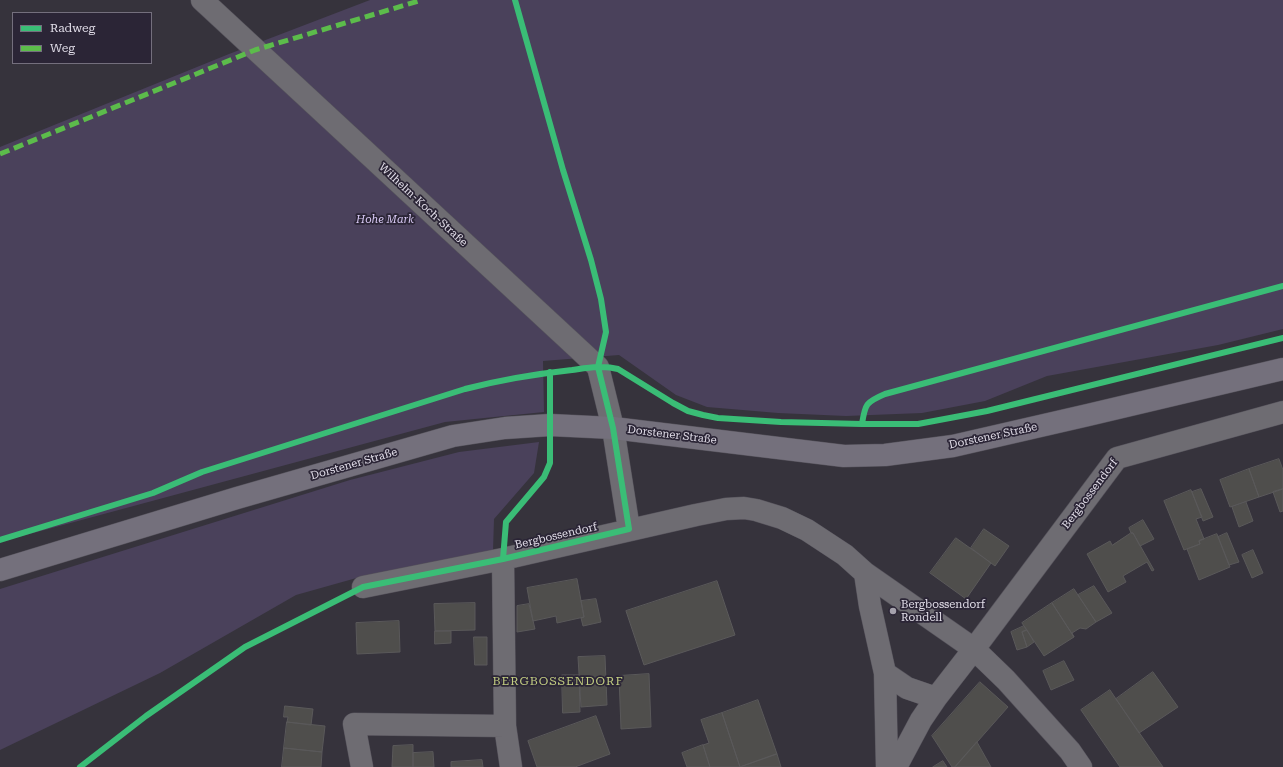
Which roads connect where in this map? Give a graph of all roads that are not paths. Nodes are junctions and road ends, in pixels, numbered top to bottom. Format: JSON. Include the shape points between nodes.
{"nodes":[{"id":1,"x":202,"y":0,"type":"edge"},
{"id":2,"x":1283,"y":369,"type":"edge"},
{"id":3,"x":1283,"y":412,"type":"edge"},
{"id":4,"x":613,"y":428,"type":"junction"},
{"id":5,"x":628,"y":529,"type":"junction"},
{"id":6,"x":503,"y":559,"type":"junction"},
{"id":7,"x":0,"y":570,"type":"edge"},
{"id":8,"x":865,"y":574,"type":"junction"},
{"id":9,"x":363,"y":587,"type":"dead end"},
{"id":10,"x":974,"y":649,"type":"junction"},
{"id":11,"x":885,"y":673,"type":"junction"},
{"id":12,"x":936,"y":698,"type":"junction"},
{"id":13,"x":505,"y":726,"type":"junction"},
{"id":14,"x":362,"y":767,"type":"edge"},
{"id":15,"x":511,"y":767,"type":"edge"},
{"id":16,"x":887,"y":767,"type":"edge"},
{"id":17,"x":896,"y":767,"type":"edge"},
{"id":18,"x":1081,"y":767,"type":"edge"}],
"edges":[{"from":1,"to":4,"type":"street","name":"Wilhelm-Koch-Straße","via":[[598,367]]},
{"from":2,"to":4,"type":"main road","name":"Dorstener Straße","via":[[953,446],[885,455],[844,456]]},
{"from":3,"to":10,"type":"street","name":"Bergbossendorf","via":[[1117,458]]},
{"from":4,"to":5,"type":"street"},
{"from":4,"to":7,"type":"main road","name":"Dorstener Straße","via":[[550,425],[505,428],[453,436]]},
{"from":5,"to":6,"type":"street","name":"Bergbossendorf"},
{"from":5,"to":8,"type":"street","name":"Bergbossendorf","via":[[726,509],[756,510],[782,518],[807,530],[845,555]]},
{"from":6,"to":9,"type":"street","name":"Bergbossendorf"},
{"from":6,"to":13,"type":"street","name":"Bergbossendorf"},
{"from":8,"to":10,"type":"street","name":"Bergbossendorf"},
{"from":8,"to":11,"type":"street"},
{"from":10,"to":12,"type":"street","name":"Bergbossendorf"},
{"from":10,"to":18,"type":"street","name":"Bergbossendorf","via":[[1006,680],[1070,751]]},
{"from":11,"to":12,"type":"street","via":[[908,688]]},
{"from":11,"to":16,"type":"street"},
{"from":12,"to":17,"type":"street","name":"Bergbossendorf"},
{"from":13,"to":14,"type":"street","via":[[354,724]]},
{"from":13,"to":15,"type":"street","name":"Bergbossendorf"}]}
